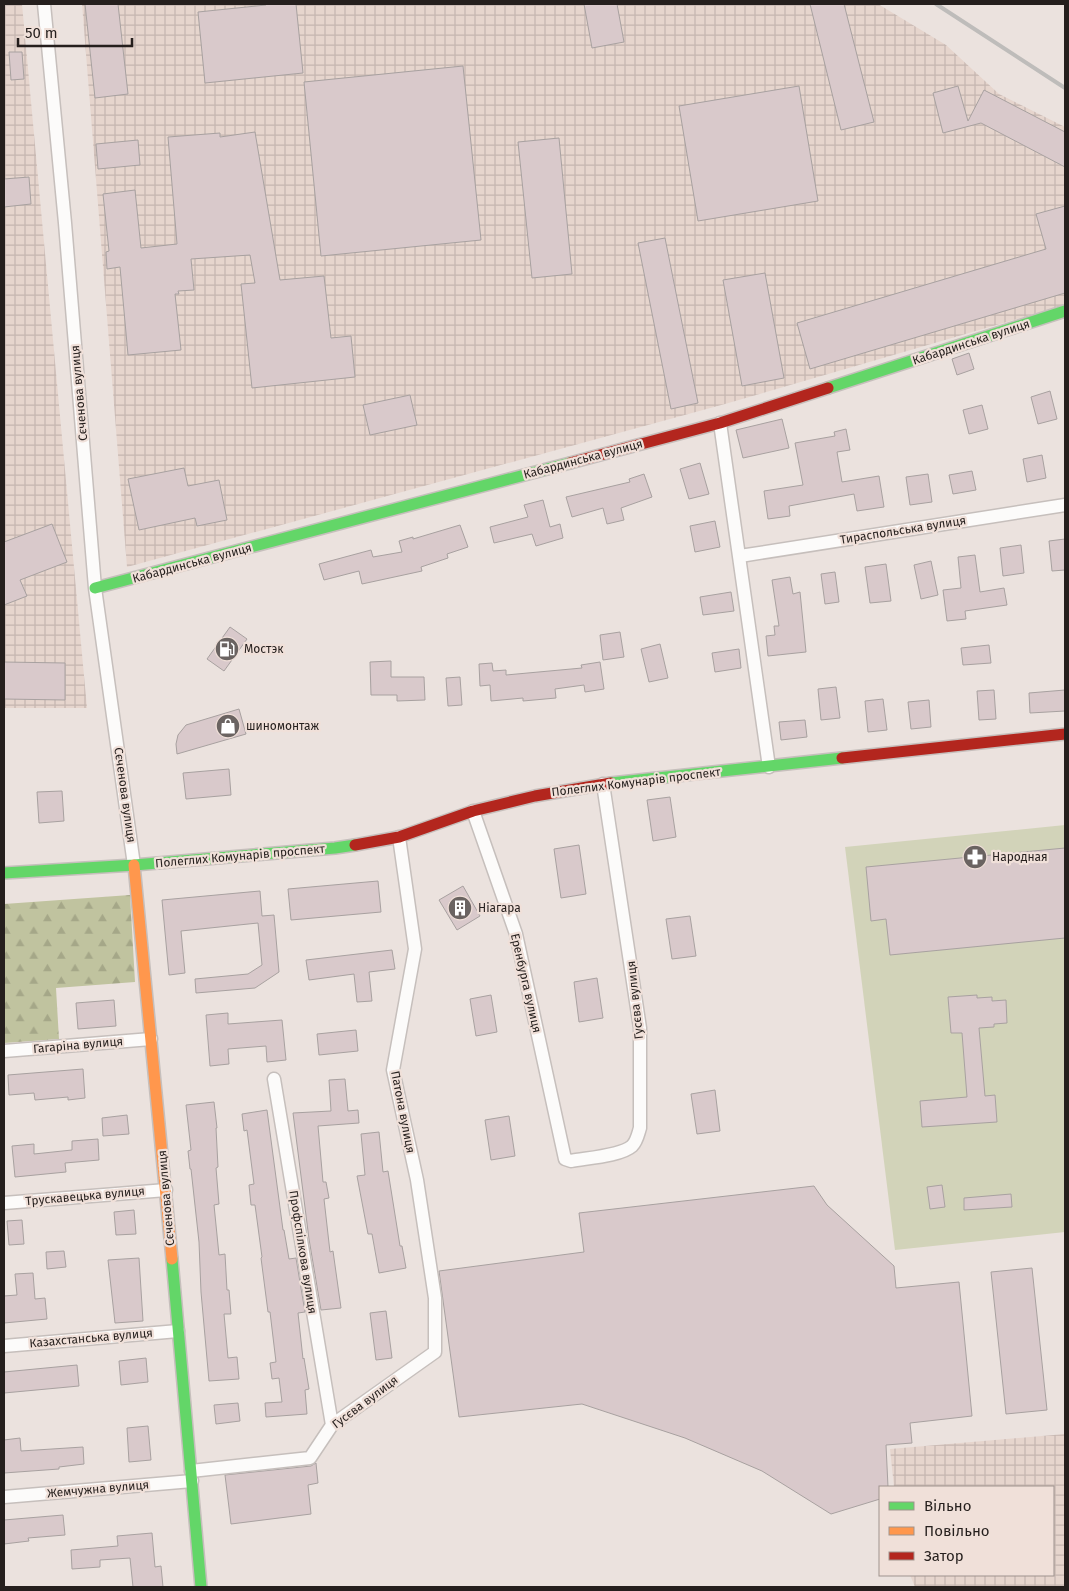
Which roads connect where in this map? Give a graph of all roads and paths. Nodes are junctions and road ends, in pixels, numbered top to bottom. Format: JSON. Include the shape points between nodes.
{"nodes":[{"id":1,"x":44,"y":4,"type":"edge"},
{"id":2,"x":1065,"y":311,"type":"edge"},
{"id":3,"x":720,"y":423,"type":"junction"},
{"id":4,"x":1065,"y":505,"type":"edge"},
{"id":5,"x":740,"y":556,"type":"junction"},
{"id":6,"x":95,"y":588,"type":"junction"},
{"id":7,"x":1065,"y":734,"type":"edge"},
{"id":8,"x":769,"y":767,"type":"junction"},
{"id":9,"x":603,"y":784,"type":"junction"},
{"id":10,"x":473,"y":811,"type":"junction"},
{"id":11,"x":399,"y":837,"type":"junction"},
{"id":12,"x":134,"y":865,"type":"junction"},
{"id":13,"x":4,"y":873,"type":"edge"},
{"id":14,"x":152,"y":1039,"type":"junction"},
{"id":15,"x":4,"y":1051,"type":"edge"},
{"id":16,"x":274,"y":1079,"type":"dead end"},
{"id":17,"x":565,"y":1159,"type":"joint"},
{"id":18,"x":166,"y":1190,"type":"junction"},
{"id":19,"x":4,"y":1203,"type":"edge"},
{"id":20,"x":434,"y":1298,"type":"joint"},
{"id":21,"x":178,"y":1331,"type":"junction"},
{"id":22,"x":4,"y":1346,"type":"edge"},
{"id":23,"x":332,"y":1425,"type":"junction"},
{"id":24,"x":192,"y":1476,"type":"junction"},
{"id":25,"x":4,"y":1497,"type":"edge"},
{"id":26,"x":200,"y":1587,"type":"edge"}],
"edges":[{"from":1,"to":6,"type":"street","name":"Сєченова вулиця"},
{"from":2,"to":3,"type":"street","name":"Кабардинська вулиця"},
{"from":3,"to":5,"type":"street"},
{"from":3,"to":6,"type":"street","name":"Кабардинська вулиця"},
{"from":4,"to":5,"type":"street","name":"Тираспольська вулиця"},
{"from":5,"to":8,"type":"street"},
{"from":6,"to":12,"type":"street","name":"Сєченова вулиця"},
{"from":7,"to":8,"type":"street","name":"Полеглих Комунарів проспект"},
{"from":8,"to":9,"type":"street","name":"Полеглих Комунарів проспект"},
{"from":9,"to":10,"type":"street","name":"Полеглих Комунарів проспект"},
{"from":9,"to":17,"type":"street","name":"Гусєва вулиця","via":[[640,1028],[640,1128],[632,1146],[622,1151],[571,1161]]},
{"from":10,"to":11,"type":"street","name":"Полеглих Комунарів проспект"},
{"from":10,"to":17,"type":"street","name":"Еренбурга вулиця","via":[[516,934]]},
{"from":11,"to":12,"type":"street","name":"Полеглих Комунарів проспект","via":[[335,848]]},
{"from":11,"to":20,"type":"street","name":"Патона вулиця","via":[[415,949],[393,1070],[417,1180]]},
{"from":12,"to":13,"type":"street","name":"Полеглих Комунарів проспект"},
{"from":12,"to":14,"type":"street","name":"Сєченова вулиця"},
{"from":14,"to":15,"type":"street","name":"Гагаріна вулиця"},
{"from":14,"to":18,"type":"street","name":"Сєченова вулиця"},
{"from":16,"to":23,"type":"street","name":"Профспілкова вулиця"},
{"from":18,"to":19,"type":"street","name":"Трускавецька вулиця"},
{"from":18,"to":21,"type":"street","name":"Сєченова вулиця"},
{"from":20,"to":23,"type":"street","name":"Гусєва вулиця","via":[[434,1352]]},
{"from":21,"to":22,"type":"street","name":"Казахстанська вулиця"},
{"from":21,"to":24,"type":"street","name":"Сєченова вулиця"},
{"from":23,"to":24,"type":"street","name":"Гусєва вулиця","via":[[310,1458]]},
{"from":24,"to":25,"type":"street","name":"Жемчужна вулиця"},
{"from":24,"to":26,"type":"street","name":"Сєченова вулиця"}]}
